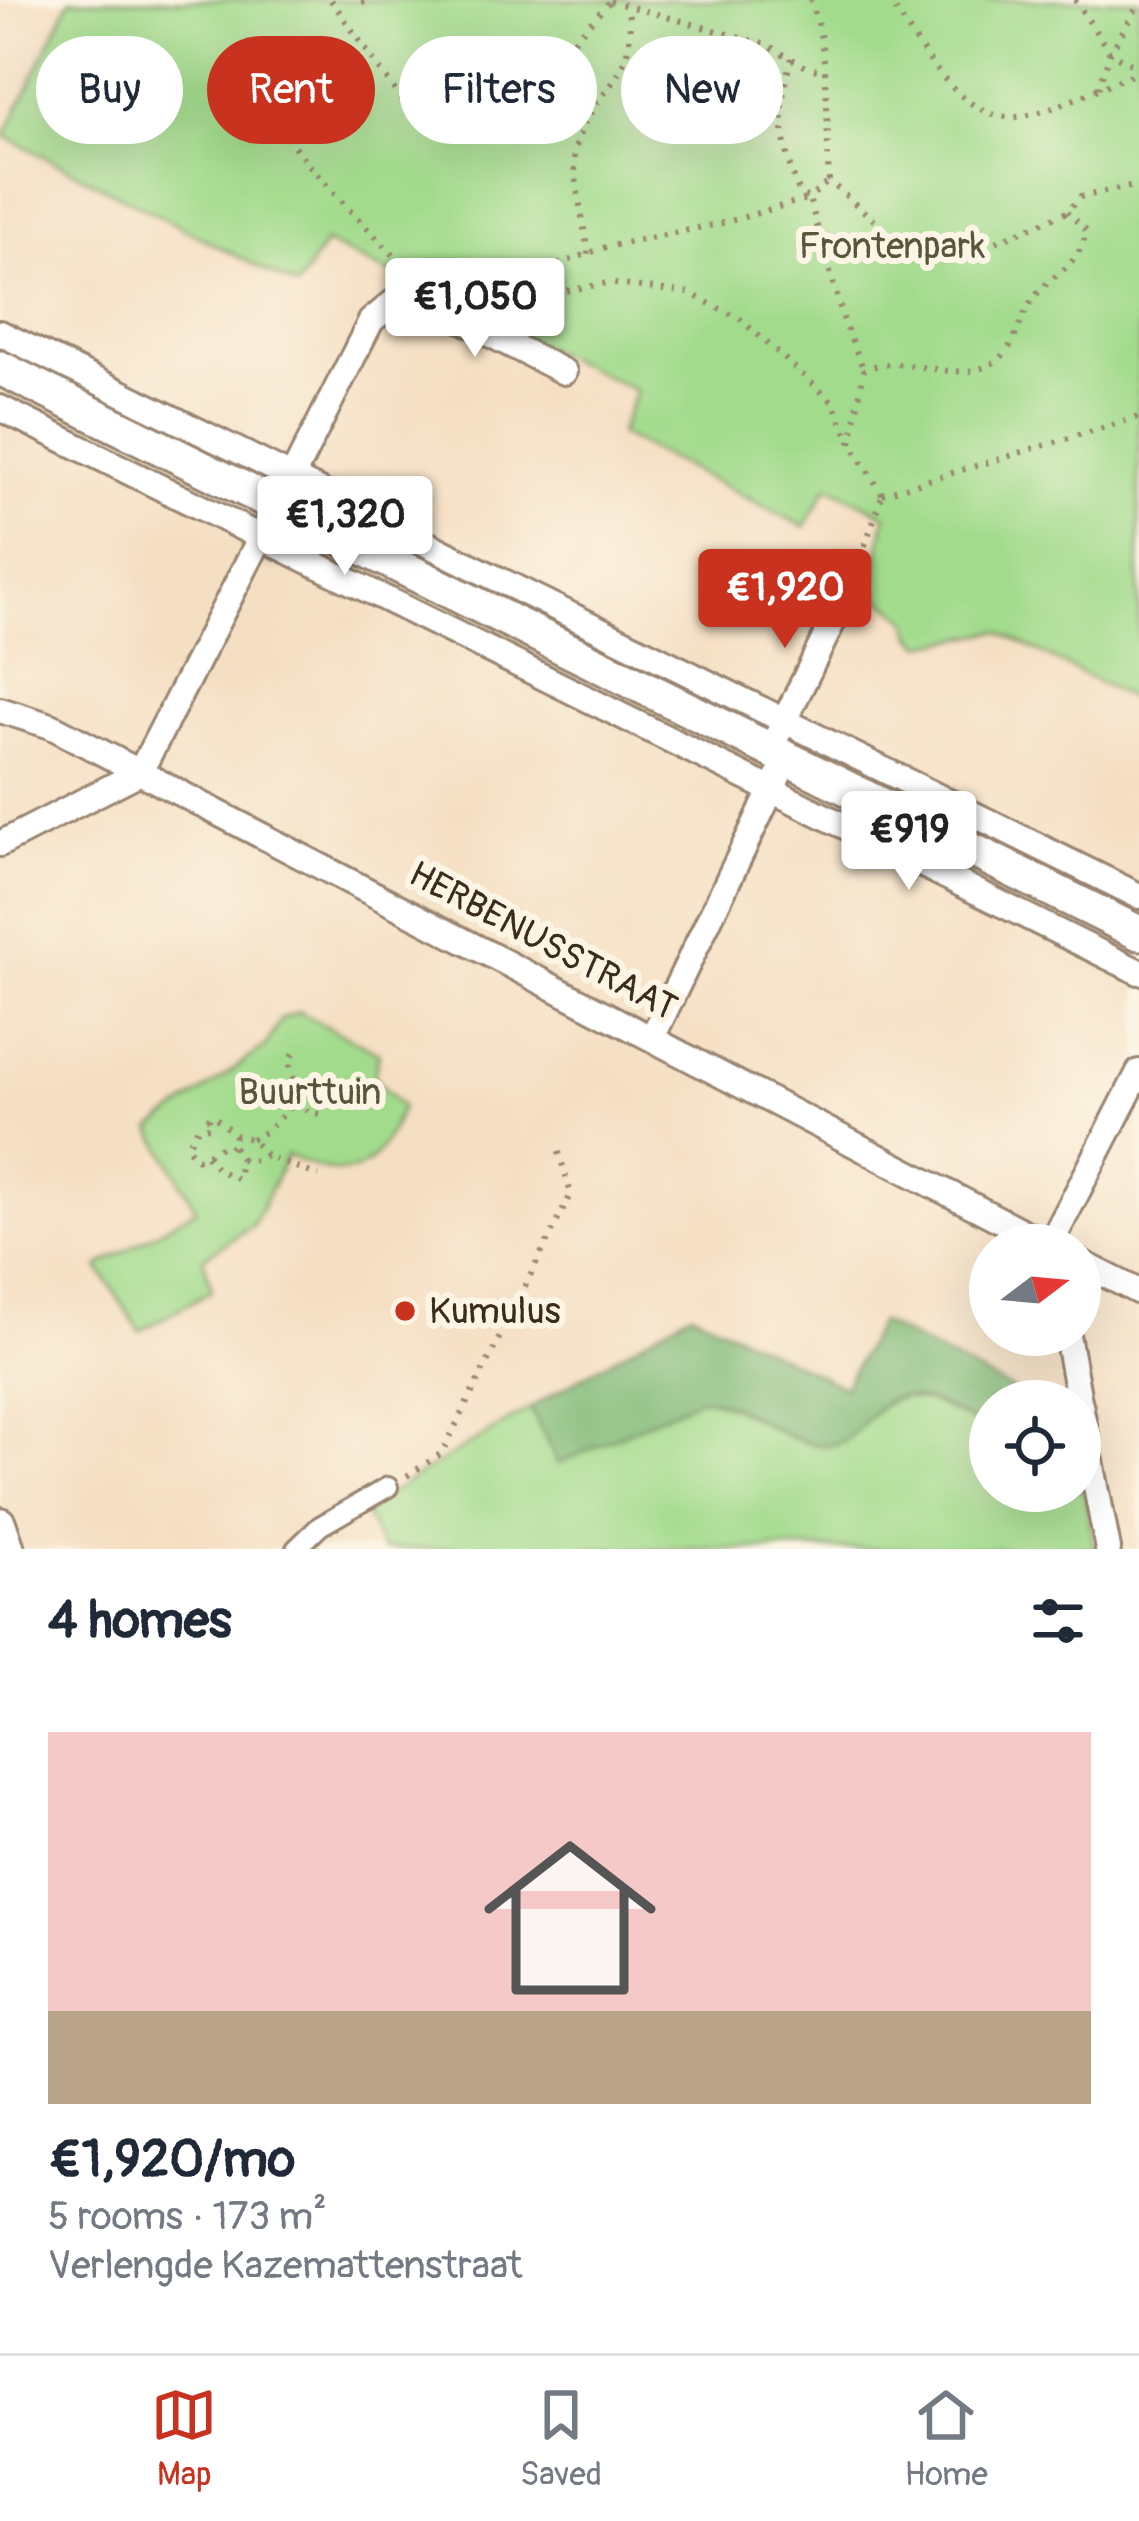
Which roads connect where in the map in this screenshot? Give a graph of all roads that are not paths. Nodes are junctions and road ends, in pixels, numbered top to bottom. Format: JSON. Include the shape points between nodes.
{"nodes":[{"id":1,"x":0,"y":333,"type":"edge"},
{"id":2,"x":0,"y":368,"type":"edge"},
{"id":3,"x":564,"y":372,"type":"dead end"},
{"id":4,"x":0,"y":408,"type":"edge"},
{"id":5,"x":285,"y":491,"type":"junction"},
{"id":6,"x":261,"y":537,"type":"junction"},
{"id":7,"x":854,"y":578,"type":"road end"},
{"id":8,"x":0,"y":710,"type":"edge"},
{"id":9,"x":781,"y":743,"type":"junction"},
{"id":10,"x":140,"y":772,"type":"junction"},
{"id":11,"x":770,"y":791,"type":"junction"},
{"id":12,"x":0,"y":844,"type":"edge"},
{"id":13,"x":1139,"y":896,"type":"edge"},
{"id":14,"x":1139,"y":933,"type":"edge"},
{"id":15,"x":1139,"y":972,"type":"edge"},
{"id":16,"x":652,"y":1038,"type":"junction"},
{"id":17,"x":1139,"y":1072,"type":"edge"},
{"id":18,"x":1009,"y":1224,"type":"edge"},
{"id":19,"x":1060,"y":1224,"type":"edge"},
{"id":20,"x":1101,"y":1273,"type":"edge"},
{"id":21,"x":1139,"y":1292,"type":"edge"},
{"id":22,"x":388,"y":1487,"type":"dead end"},
{"id":23,"x":1101,"y":1512,"type":"edge"},
{"id":24,"x":0,"y":1522,"type":"edge"},
{"id":25,"x":9,"y":1549,"type":"edge"},
{"id":26,"x":296,"y":1549,"type":"edge"},
{"id":27,"x":1108,"y":1549,"type":"edge"}],
"edges":[{"from":1,"to":5,"type":"street"},
{"from":2,"to":5,"type":"main road"},
{"from":3,"to":5,"type":"street","via":[[424,301],[394,301],[371,321]]},
{"from":4,"to":6,"type":"street"},
{"from":5,"to":6,"type":"street"},
{"from":5,"to":9,"type":"main road"},
{"from":6,"to":10,"type":"street"},
{"from":6,"to":11,"type":"street"},
{"from":7,"to":9,"type":"street"},
{"from":8,"to":10,"type":"street","name":"HERBENUSSTRAAT","via":[[51,726]]},
{"from":9,"to":11,"type":"street"},
{"from":9,"to":13,"type":"street"},
{"from":9,"to":14,"type":"main road"},
{"from":10,"to":12,"type":"street"},
{"from":10,"to":16,"type":"street","name":"HERBENUSSTRAAT"},
{"from":11,"to":15,"type":"street"},
{"from":11,"to":16,"type":"street"},
{"from":16,"to":18,"type":"street","name":"HERBENUSSTRAAT"},
{"from":17,"to":19,"type":"street"},
{"from":20,"to":21,"type":"street"},
{"from":22,"to":26,"type":"street"},
{"from":23,"to":27,"type":"street"},
{"from":24,"to":25,"type":"street"}]}
